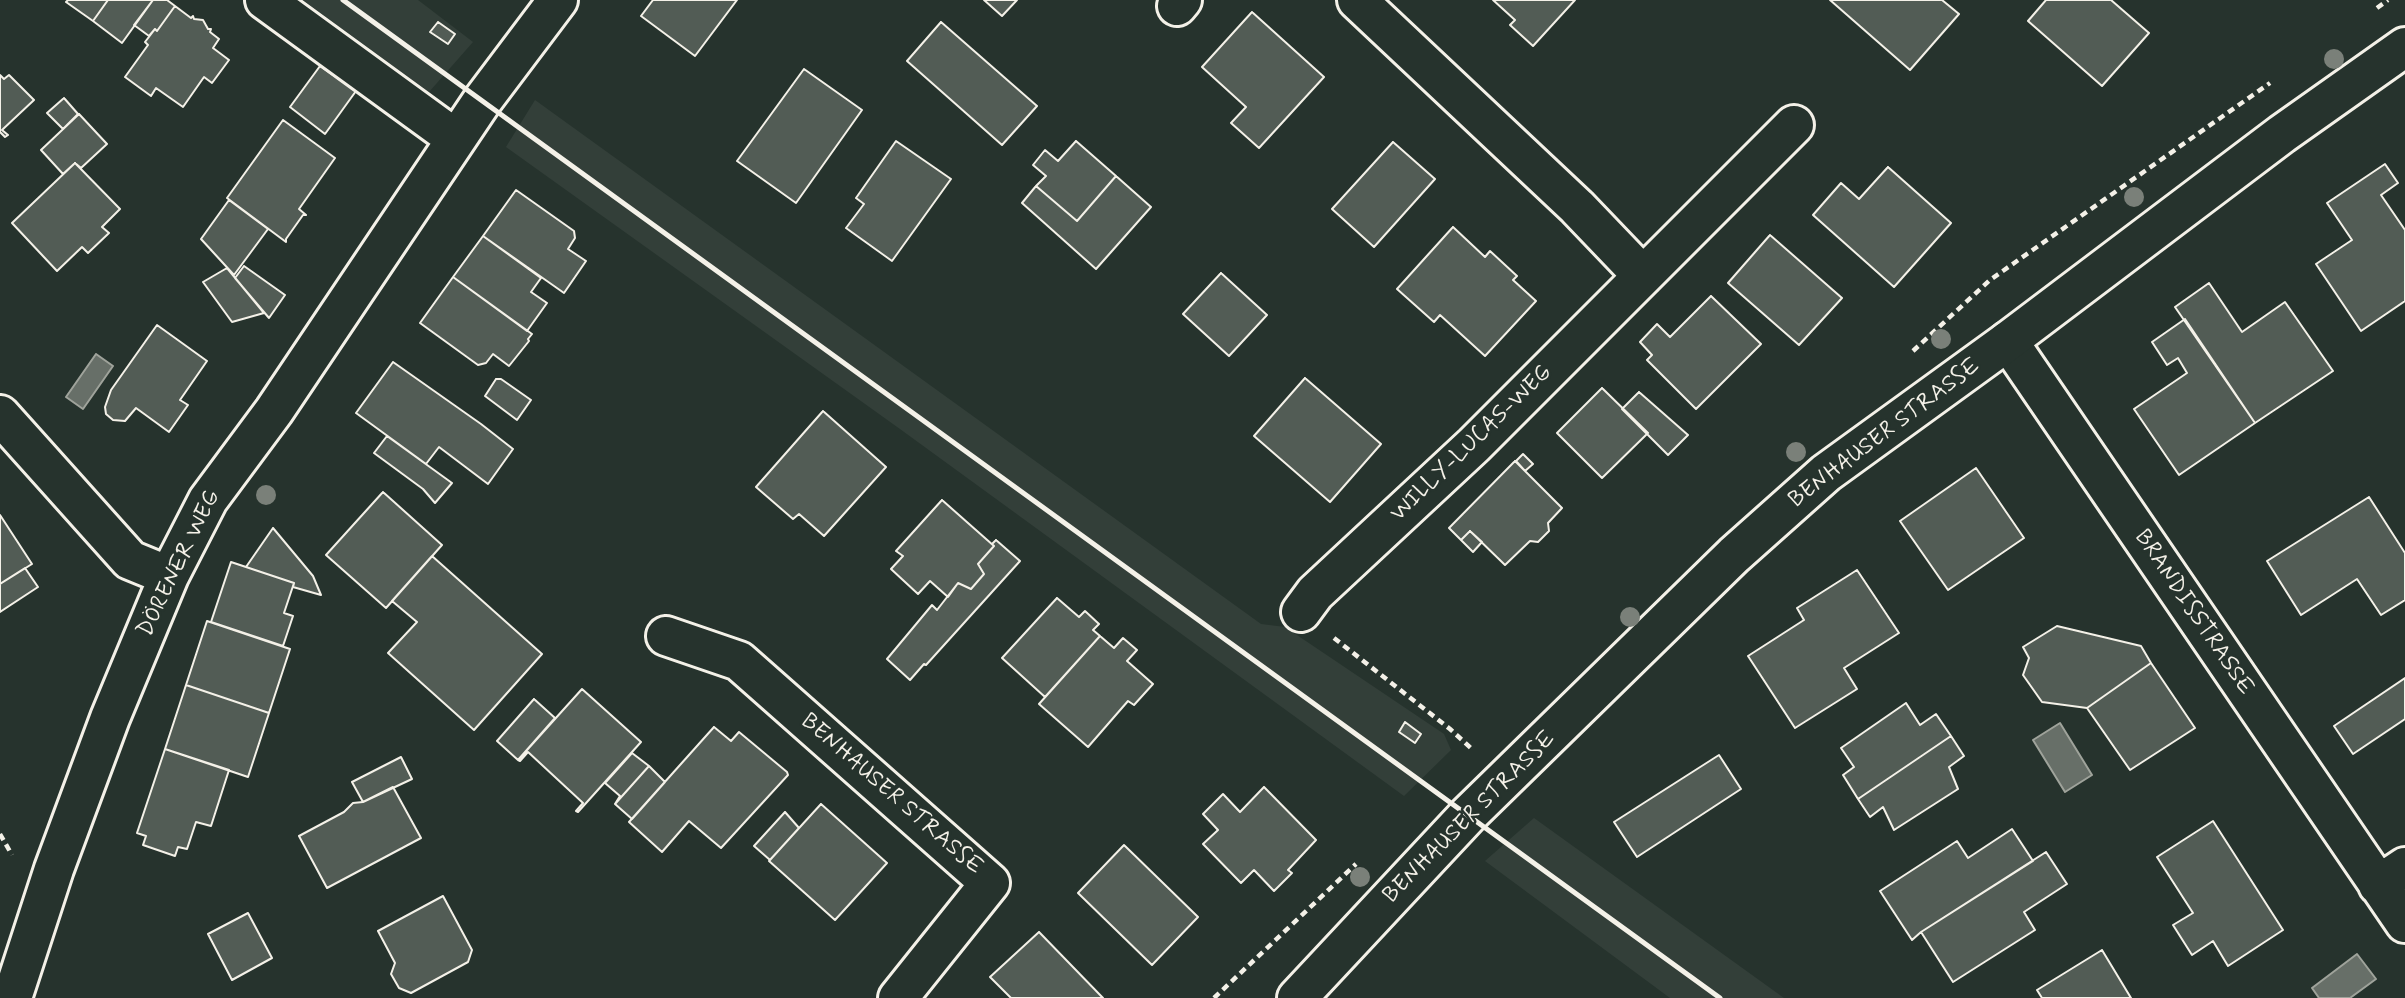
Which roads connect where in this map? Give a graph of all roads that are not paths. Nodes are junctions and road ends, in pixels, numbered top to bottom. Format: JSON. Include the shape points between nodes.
{"nodes":[{"id":1,"x":265,"y":0,"type":"edge"},
{"id":2,"x":558,"y":0,"type":"edge"},
{"id":3,"x":1357,"y":0,"type":"edge"},
{"id":4,"x":2405,"y":47,"type":"edge"},
{"id":5,"x":1794,"y":125,"type":"dead end"},
{"id":6,"x":456,"y":139,"type":"junction"},
{"id":7,"x":1643,"y":276,"type":"junction"},
{"id":8,"x":2008,"y":341,"type":"junction"},
{"id":9,"x":0,"y":415,"type":"edge"},
{"id":10,"x":169,"y":576,"type":"junction"},
{"id":11,"x":1301,"y":612,"type":"road end"},
{"id":12,"x":666,"y":636,"type":"dead end"},
{"id":13,"x":2392,"y":876,"type":"edge"},
{"id":14,"x":2405,"y":923,"type":"edge"},
{"id":15,"x":12,"y":998,"type":"edge"},
{"id":16,"x":898,"y":998,"type":"edge"},
{"id":17,"x":1297,"y":998,"type":"edge"}],
"edges":[{"from":1,"to":6,"type":"street"},
{"from":2,"to":6,"type":"street","name":"DÖRENER WEG"},
{"from":3,"to":7,"type":"street","via":[[1577,207]]},
{"from":4,"to":8,"type":"street","name":"BENHAUSER STRASSE"},
{"from":5,"to":7,"type":"street","name":"WILLY-LUCAS-WEG"},
{"from":6,"to":10,"type":"street","name":"DÖRENER WEG","via":[[274,411],[208,500]]},
{"from":7,"to":11,"type":"street","name":"WILLY-LUCAS-WEG","via":[[1474,446],[1315,593]]},
{"from":8,"to":13,"type":"street","name":"BRANDISSTRASSE"},
{"from":8,"to":17,"type":"street","name":"BENHAUSER STRASSE","via":[[1826,473],[1734,555],[1468,815]]},
{"from":9,"to":10,"type":"street","via":[[130,560]]},
{"from":10,"to":15,"type":"street","name":"DÖRENER WEG","via":[[110,718]]},
{"from":12,"to":16,"type":"street","name":"BENHAUSER STRASSE","via":[[739,661],[990,883]]},
{"from":13,"to":14,"type":"street","name":"BRANDISSTRASSE"}]}
